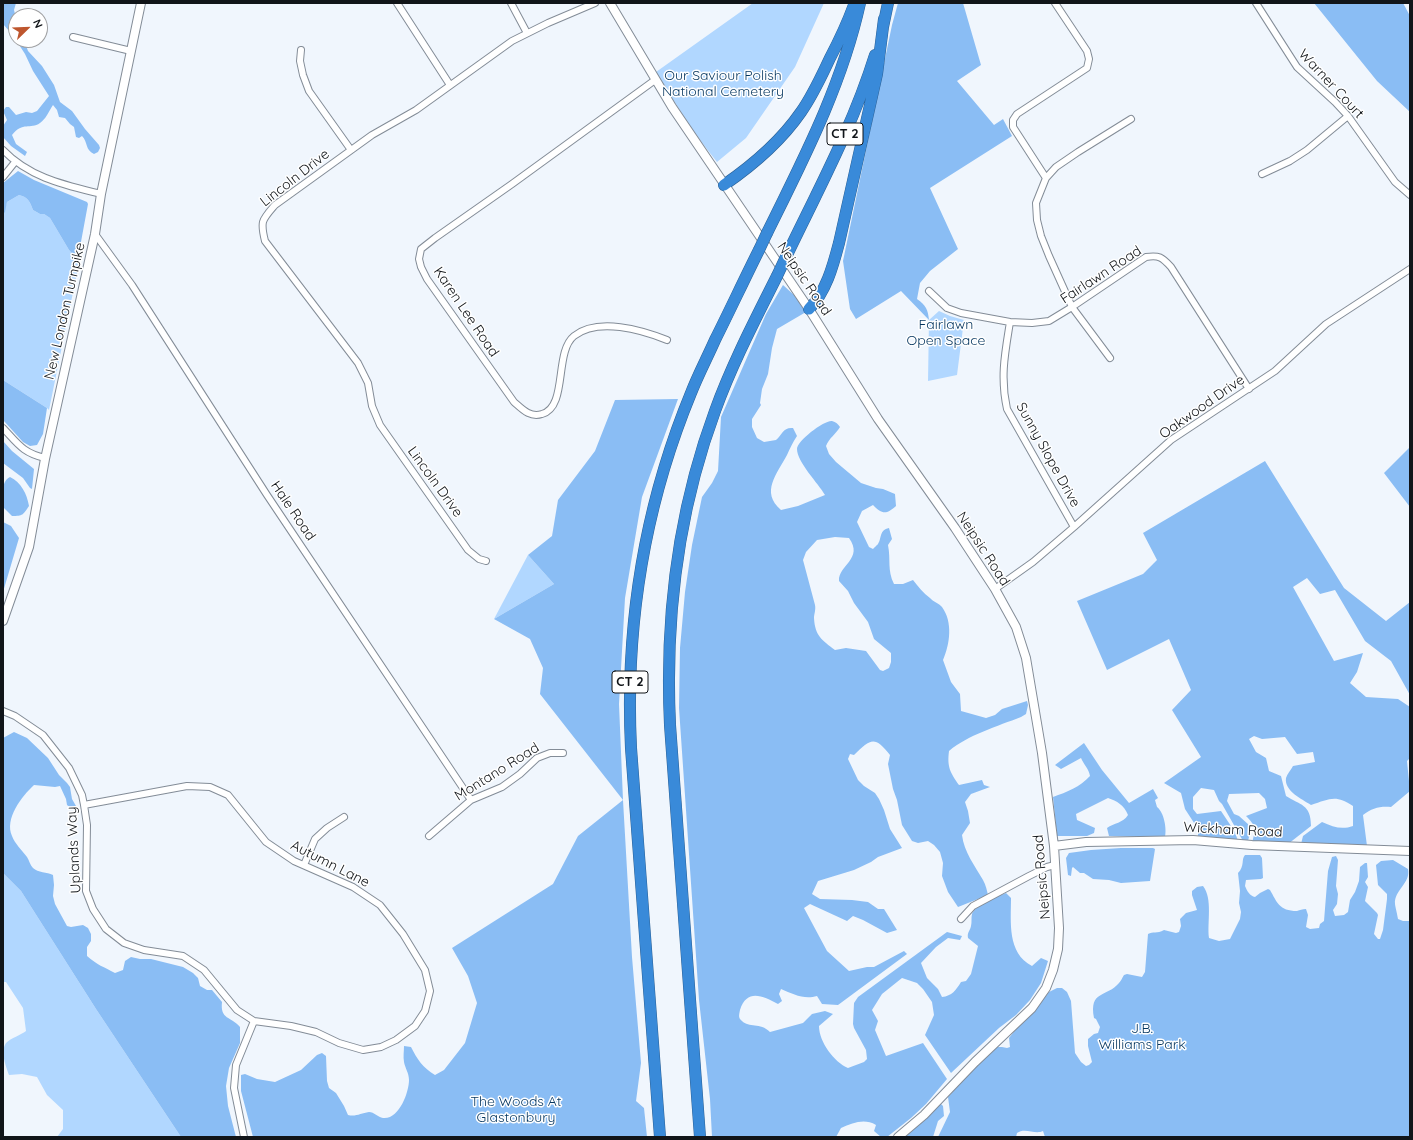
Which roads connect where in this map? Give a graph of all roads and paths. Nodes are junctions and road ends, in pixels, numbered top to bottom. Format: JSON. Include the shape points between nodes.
{"nodes":[{"id":1,"x":141,"y":3,"type":"edge"},
{"id":2,"x":398,"y":3,"type":"edge"},
{"id":3,"x":511,"y":3,"type":"edge"},
{"id":4,"x":595,"y":3,"type":"edge"},
{"id":5,"x":610,"y":3,"type":"edge"},
{"id":6,"x":854,"y":3,"type":"edge"},
{"id":7,"x":860,"y":3,"type":"edge"},
{"id":8,"x":888,"y":3,"type":"edge"},
{"id":9,"x":1055,"y":3,"type":"edge"},
{"id":10,"x":1256,"y":3,"type":"edge"},
{"id":11,"x":884,"y":19,"type":"junction"},
{"id":12,"x":527,"y":33,"type":"junction"},
{"id":13,"x":73,"y":37,"type":"dead end"},
{"id":14,"x":301,"y":50,"type":"dead end"},
{"id":15,"x":131,"y":52,"type":"junction"},
{"id":16,"x":655,"y":80,"type":"junction"},
{"id":17,"x":450,"y":86,"type":"junction"},
{"id":18,"x":1348,"y":116,"type":"junction"},
{"id":19,"x":1131,"y":119,"type":"dead end"},
{"id":20,"x":3,"y":150,"type":"edge"},
{"id":21,"x":350,"y":150,"type":"junction"},
{"id":22,"x":16,"y":162,"type":"junction"},
{"id":23,"x":1262,"y":174,"type":"dead end"},
{"id":24,"x":3,"y":178,"type":"edge"},
{"id":25,"x":1046,"y":178,"type":"junction"},
{"id":26,"x":724,"y":185,"type":"junction"},
{"id":27,"x":100,"y":194,"type":"junction"},
{"id":28,"x":1410,"y":195,"type":"edge"},
{"id":29,"x":96,"y":234,"type":"junction"},
{"id":30,"x":1410,"y":269,"type":"edge"},
{"id":31,"x":929,"y":291,"type":"dead end"},
{"id":32,"x":1072,"y":307,"type":"junction"},
{"id":33,"x":809,"y":309,"type":"junction"},
{"id":34,"x":1010,"y":322,"type":"junction"},
{"id":35,"x":667,"y":340,"type":"dead end"},
{"id":36,"x":1110,"y":358,"type":"dead end"},
{"id":37,"x":1249,"y":389,"type":"junction"},
{"id":38,"x":3,"y":428,"type":"edge"},
{"id":39,"x":45,"y":458,"type":"junction"},
{"id":40,"x":1074,"y":527,"type":"junction"},
{"id":41,"x":486,"y":561,"type":"dead end"},
{"id":42,"x":995,"y":589,"type":"junction"},
{"id":43,"x":3,"y":621,"type":"edge"},
{"id":44,"x":3,"y":711,"type":"edge"},
{"id":45,"x":563,"y":753,"type":"dead end"},
{"id":46,"x":471,"y":800,"type":"junction"},
{"id":47,"x":84,"y":805,"type":"junction"},
{"id":48,"x":344,"y":817,"type":"dead end"},
{"id":49,"x":428,"y":836,"type":"dead end"},
{"id":50,"x":1054,"y":846,"type":"junction"},
{"id":51,"x":1410,"y":851,"type":"edge"},
{"id":52,"x":304,"y":865,"type":"junction"},
{"id":53,"x":1055,"y":865,"type":"junction"},
{"id":54,"x":961,"y":919,"type":"dead end"},
{"id":55,"x":254,"y":1021,"type":"junction"},
{"id":56,"x":396,"y":1040,"type":"joint"},
{"id":57,"x":244,"y":1137,"type":"edge"},
{"id":58,"x":660,"y":1137,"type":"edge"},
{"id":59,"x":700,"y":1137,"type":"edge"},
{"id":60,"x":898,"y":1137,"type":"edge"}],
"edges":[{"from":1,"to":15,"type":"street","name":"New London Turnpike"},
{"from":2,"to":17,"type":"street"},
{"from":3,"to":12,"type":"street"},
{"from":4,"to":12,"type":"street","name":"Lincoln Drive"},
{"from":5,"to":16,"type":"street","name":"Neipsic Road"},
{"from":6,"to":26,"type":"highway","via":[[839,42],[801,112],[778,140]]},
{"from":7,"to":58,"type":"highway","number":"CT 2","bridge":true,"via":[[834,92],[694,384],[661,478],[641,563],[630,679],[630,735]]},
{"from":8,"to":11,"type":"highway","number":"CT 2"},
{"from":9,"to":25,"type":"street","via":[[1087,51],[1089,59],[1087,68],[1017,114],[1013,120],[1013,127]]},
{"from":10,"to":18,"type":"street","name":"Warner Court","via":[[1297,67]]},
{"from":11,"to":33,"type":"highway","via":[[877,74],[838,249],[822,292]]},
{"from":11,"to":59,"type":"highway","number":"CT 2","bridge":true,"via":[[873,61],[856,108],[732,370],[692,484],[676,563],[668,661],[670,725]]},
{"from":12,"to":17,"type":"street","name":"Lincoln Drive"},
{"from":13,"to":15,"type":"street"},
{"from":14,"to":21,"type":"street","via":[[300,61],[309,91]]},
{"from":15,"to":27,"type":"street","name":"New London Turnpike"},
{"from":16,"to":26,"type":"street","name":"Neipsic Road"},
{"from":16,"to":35,"type":"street","name":"Karen Lee Road","via":[[435,238],[421,250],[419,258],[427,279],[514,402],[526,413],[538,416],[547,413],[555,404],[565,348],[573,336],[588,328],[612,326],[649,332]]},
{"from":17,"to":21,"type":"street","name":"Lincoln Drive"},
{"from":18,"to":23,"type":"street","via":[[1307,150]]},
{"from":18,"to":28,"type":"street","name":"Warner Court","via":[[1395,182]]},
{"from":19,"to":25,"type":"street","via":[[1056,167]]},
{"from":20,"to":22,"type":"street"},
{"from":21,"to":41,"type":"street","name":"Lincoln Drive","via":[[275,205],[264,217],[261,227],[266,241],[358,362],[368,384],[372,406],[380,425],[397,451],[468,550]]},
{"from":22,"to":24,"type":"street"},
{"from":22,"to":27,"type":"street","via":[[46,179]]},
{"from":25,"to":32,"type":"street","via":[[1036,203],[1037,220],[1049,256]]},
{"from":26,"to":33,"type":"street","name":"Neipsic Road"},
{"from":27,"to":29,"type":"street","name":"New London Turnpike"},
{"from":29,"to":39,"type":"street","name":"New London Turnpike"},
{"from":29,"to":46,"type":"street","name":"Hale Road"},
{"from":30,"to":37,"type":"street","name":"Oakwood Drive","via":[[1326,324],[1275,371]]},
{"from":31,"to":34,"type":"street","name":"Fairlawn Road","via":[[947,308]]},
{"from":32,"to":34,"type":"street","name":"Fairlawn Road","via":[[1049,321]]},
{"from":32,"to":36,"type":"street"},
{"from":32,"to":37,"type":"street","name":"Fairlawn Road","via":[[1146,257],[1157,255],[1171,267]]},
{"from":33,"to":42,"type":"street","name":"Neipsic Road","via":[[878,419]]},
{"from":34,"to":40,"type":"street","name":"Sunny Slope Drive","via":[[1002,374],[1007,409]]},
{"from":37,"to":40,"type":"street","name":"Oakwood Drive","via":[[1171,440]]},
{"from":38,"to":39,"type":"street","via":[[25,450]]},
{"from":39,"to":43,"type":"street","name":"New London Turnpike","via":[[29,547]]},
{"from":40,"to":42,"type":"street","name":"Oakwood Drive","via":[[1033,562]]},
{"from":42,"to":50,"type":"street","name":"Neipsic Road","via":[[1016,627],[1026,658]]},
{"from":44,"to":47,"type":"street","name":"Uplands Way","via":[[43,735],[69,768]]},
{"from":45,"to":46,"type":"street","name":"Montano Road","via":[[550,753],[537,758],[502,787]]},
{"from":46,"to":49,"type":"street","name":"Montano Road"},
{"from":47,"to":52,"type":"street","name":"Autumn Lane","via":[[187,786],[210,787],[228,795],[266,842]]},
{"from":47,"to":55,"type":"street","name":"Uplands Way","via":[[87,825],[86,891],[93,910],[106,929],[124,943],[144,950],[183,956],[204,970],[237,1010]]},
{"from":48,"to":52,"type":"street","via":[[315,838]]},
{"from":50,"to":51,"type":"street","name":"Wickham Road","via":[[1086,842],[1193,840],[1252,845]]},
{"from":50,"to":53,"type":"street","name":"Neipsic Road"},
{"from":52,"to":56,"type":"street","name":"Autumn Lane","via":[[353,887],[380,905],[403,934],[425,970],[430,991],[425,1011],[415,1026]]},
{"from":53,"to":54,"type":"street","via":[[1046,867],[973,906]]},
{"from":53,"to":60,"type":"street","name":"Neipsic Road","via":[[1059,914],[1058,940],[1053,970],[1046,988],[1032,1008],[924,1115]]},
{"from":55,"to":56,"type":"street","name":"Uplands Way","via":[[316,1032],[339,1043],[363,1050],[381,1047]]},
{"from":55,"to":57,"type":"street","via":[[236,1065],[234,1088]]}]}
